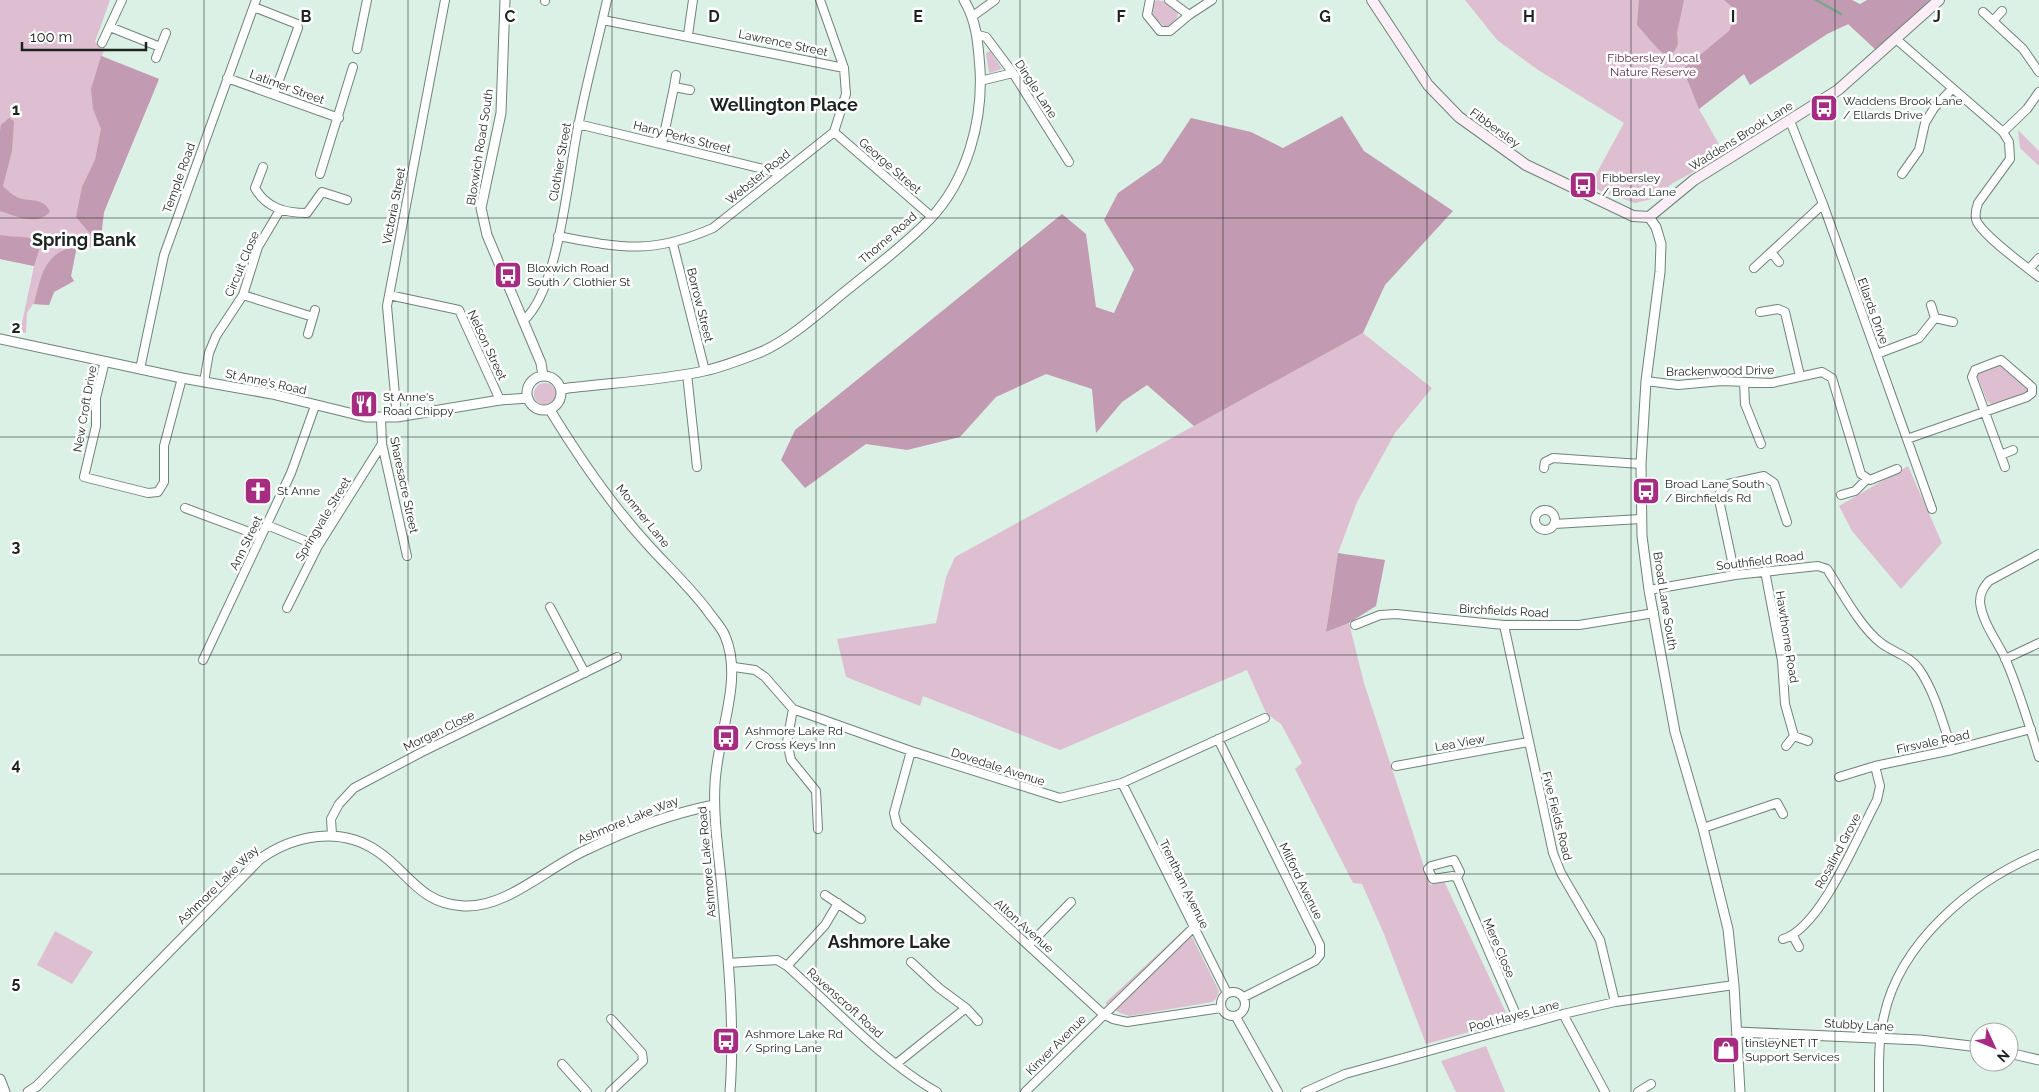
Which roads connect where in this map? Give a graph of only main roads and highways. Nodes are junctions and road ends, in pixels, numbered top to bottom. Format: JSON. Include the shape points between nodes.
{"nodes":[{"id":1,"x":1372,"y":0,"type":"edge"},
{"id":2,"x":1939,"y":0,"type":"edge"},
{"id":3,"x":1649,"y":217,"type":"joint"}],
"edges":[{"from":1,"to":3,"type":"main road","name":"Fibbersley","via":[[1428,85],[1459,117],[1526,165],[1633,216]]},
{"from":2,"to":3,"type":"main road","name":"Waddens Brook Lane","via":[[1838,90],[1694,180]]}]}
